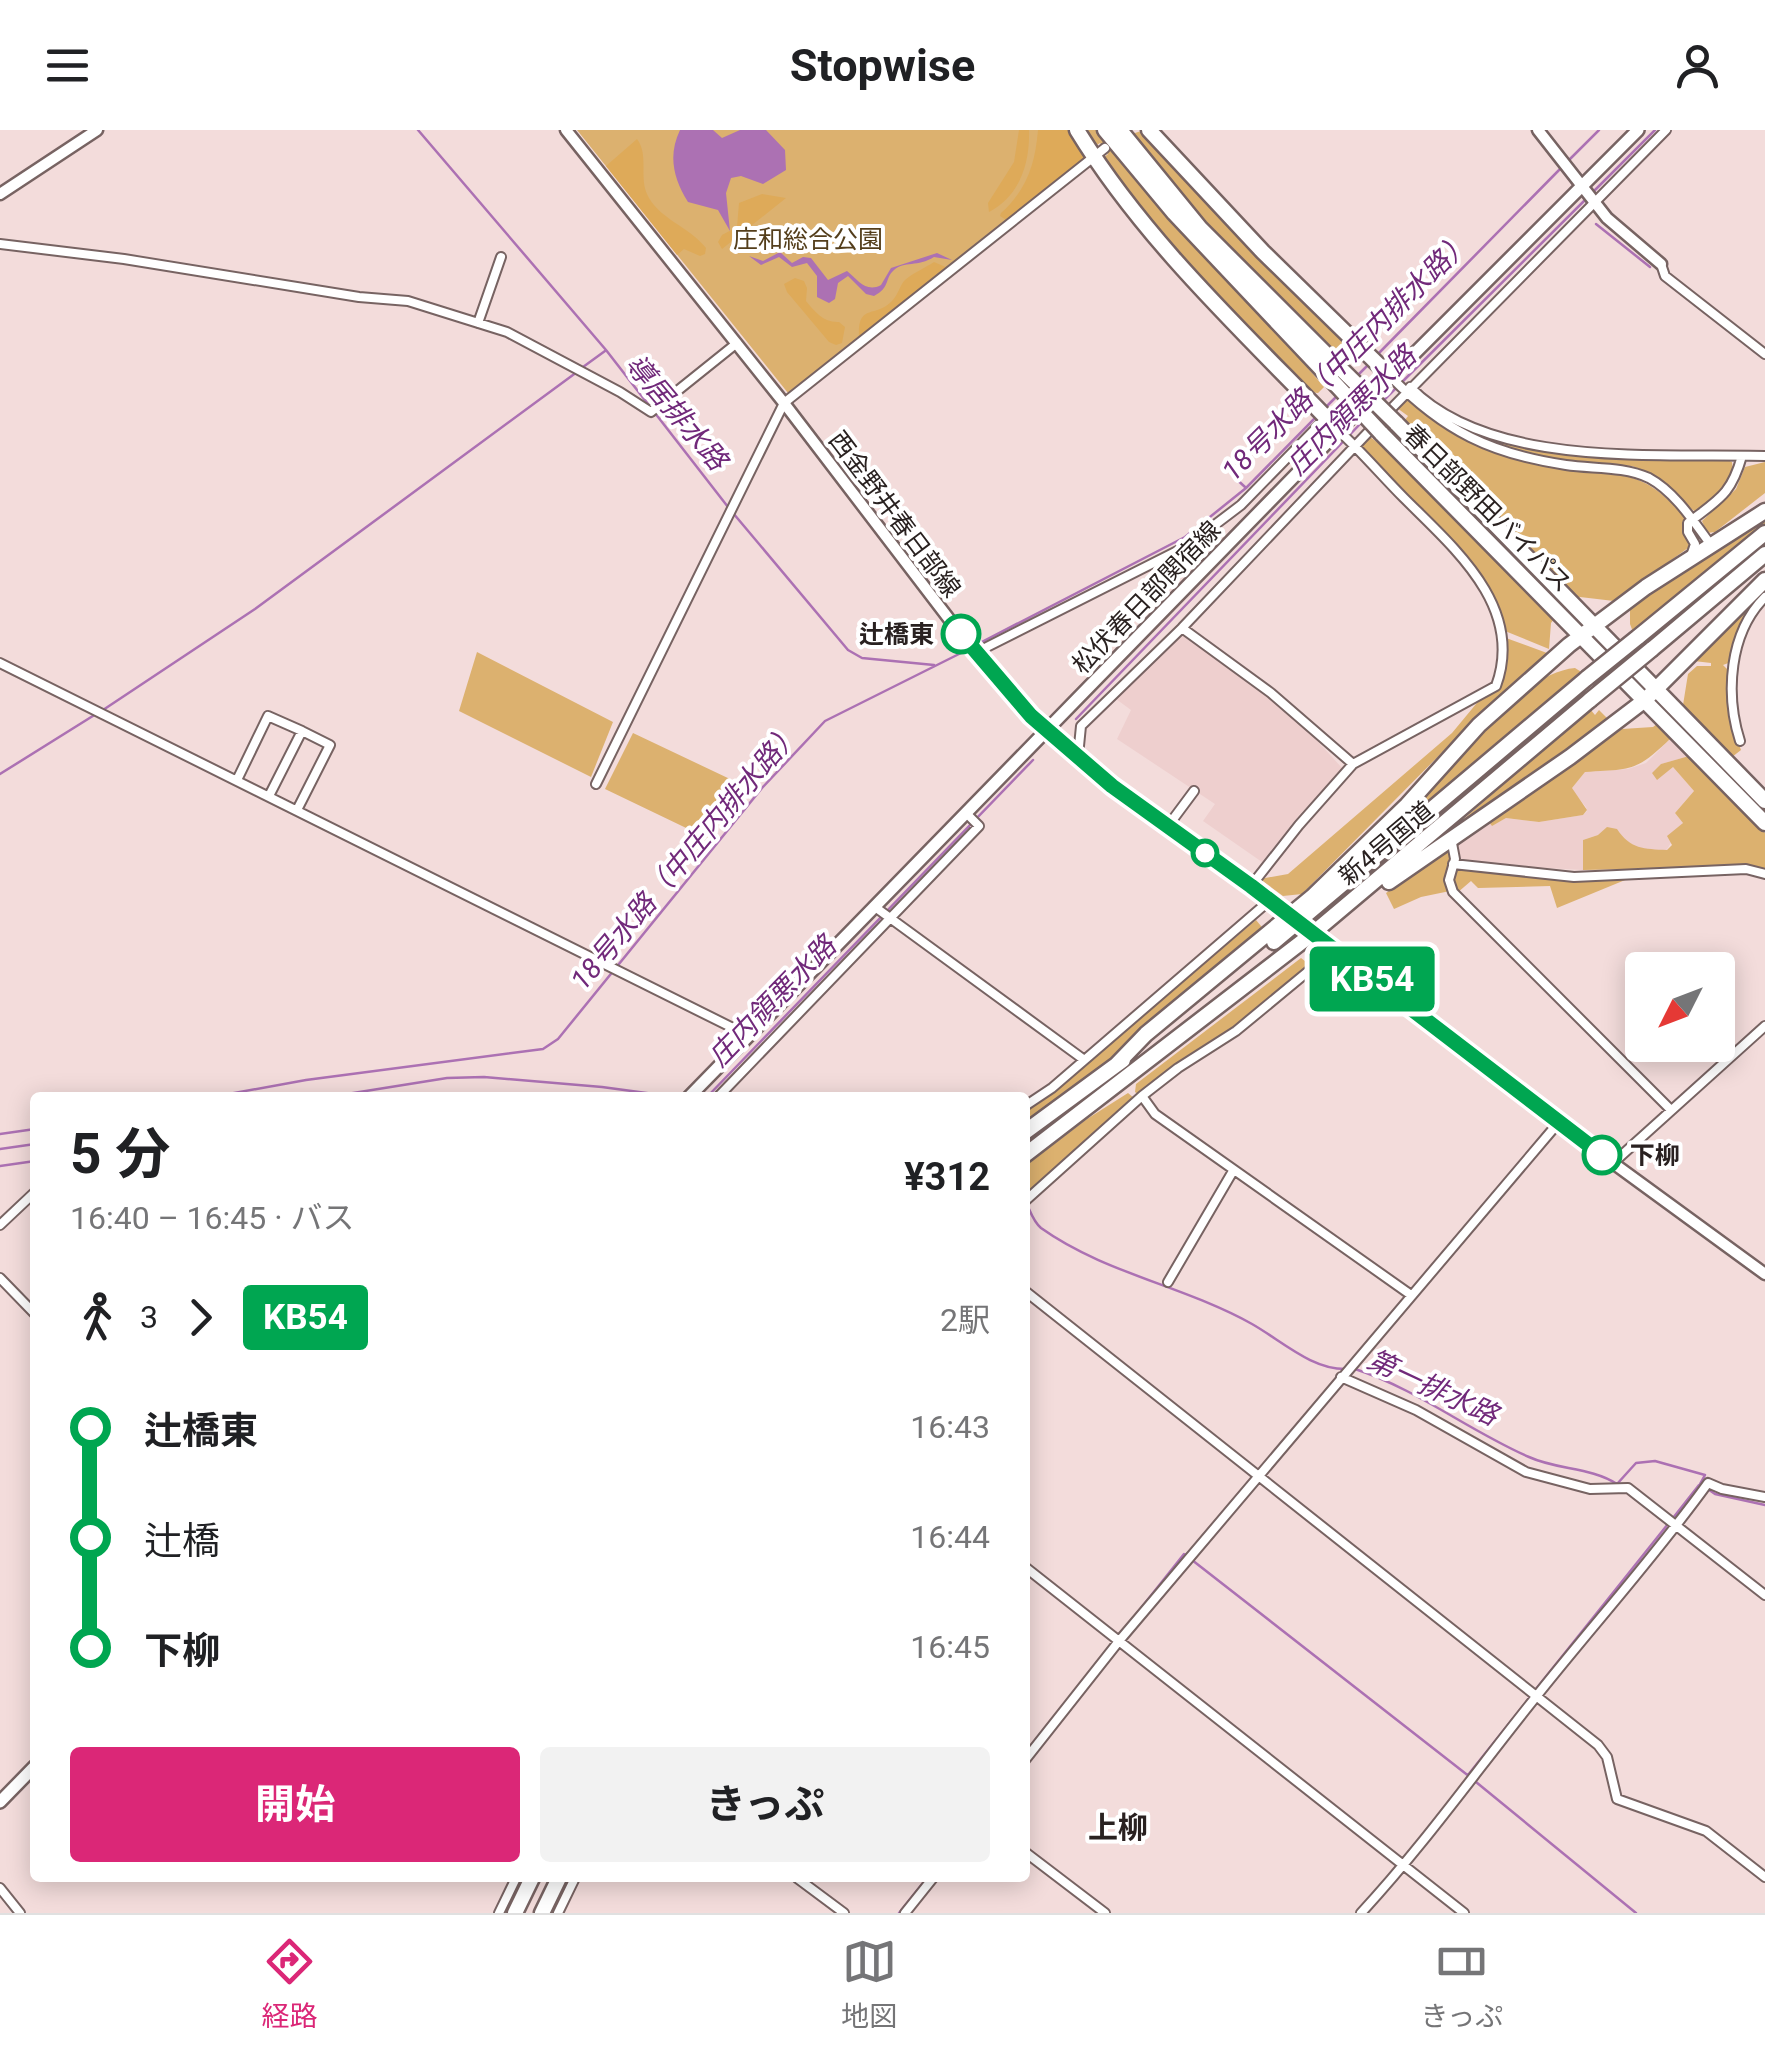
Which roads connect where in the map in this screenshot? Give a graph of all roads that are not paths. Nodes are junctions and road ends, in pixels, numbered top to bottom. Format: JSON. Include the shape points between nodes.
{"nodes":[{"id":1,"x":98,"y":130,"type":"edge"},
{"id":2,"x":566,"y":130,"type":"edge"},
{"id":3,"x":1077,"y":130,"type":"edge"},
{"id":4,"x":1105,"y":130,"type":"edge"},
{"id":5,"x":1120,"y":130,"type":"edge"},
{"id":6,"x":1150,"y":130,"type":"edge"},
{"id":7,"x":1538,"y":130,"type":"edge"},
{"id":8,"x":1638,"y":130,"type":"edge"},
{"id":9,"x":1666,"y":130,"type":"edge"},
{"id":10,"x":1099,"y":153,"type":"junction"},
{"id":11,"x":0,"y":194,"type":"edge"},
{"id":12,"x":1589,"y":195,"type":"junction"},
{"id":13,"x":0,"y":244,"type":"edge"},
{"id":14,"x":502,"y":257,"type":"dead end"},
{"id":15,"x":1662,"y":264,"type":"joint"},
{"id":16,"x":478,"y":323,"type":"junction"},
{"id":17,"x":737,"y":343,"type":"junction"},
{"id":18,"x":1765,"y":354,"type":"edge"},
{"id":19,"x":1331,"y":369,"type":"junction"},
{"id":20,"x":1393,"y":379,"type":"junction"},
{"id":21,"x":1407,"y":390,"type":"junction"},
{"id":22,"x":784,"y":403,"type":"junction"},
{"id":23,"x":1322,"y":414,"type":"junction"},
{"id":24,"x":1340,"y":432,"type":"junction"},
{"id":25,"x":1353,"y":444,"type":"junction"},
{"id":26,"x":1742,"y":456,"type":"junction"},
{"id":27,"x":1765,"y":456,"type":"edge"},
{"id":28,"x":1765,"y":511,"type":"edge"},
{"id":29,"x":1692,"y":520,"type":"junction"},
{"id":30,"x":1765,"y":534,"type":"edge"},
{"id":31,"x":1711,"y":545,"type":"junction"},
{"id":32,"x":1765,"y":554,"type":"edge"},
{"id":33,"x":1688,"y":559,"type":"junction"},
{"id":34,"x":1765,"y":580,"type":"edge"},
{"id":35,"x":1765,"y":596,"type":"edge"},
{"id":36,"x":1182,"y":628,"type":"junction"},
{"id":37,"x":1587,"y":630,"type":"junction"},
{"id":38,"x":975,"y":653,"type":"junction"},
{"id":39,"x":0,"y":663,"type":"edge"},
{"id":40,"x":1650,"y":695,"type":"junction"},
{"id":41,"x":302,"y":731,"type":"junction"},
{"id":42,"x":1047,"y":732,"type":"junction"},
{"id":43,"x":1740,"y":741,"type":"dead end"},
{"id":44,"x":1079,"y":746,"type":"dead end"},
{"id":45,"x":1353,"y":764,"type":"junction"},
{"id":46,"x":237,"y":780,"type":"junction"},
{"id":47,"x":596,"y":784,"type":"dead end"},
{"id":48,"x":1194,"y":790,"type":"dead end"},
{"id":49,"x":269,"y":796,"type":"junction"},
{"id":50,"x":1765,"y":802,"type":"edge"},
{"id":51,"x":297,"y":810,"type":"junction"},
{"id":52,"x":1765,"y":822,"type":"edge"},
{"id":53,"x":1168,"y":826,"type":"junction"},
{"id":54,"x":1451,"y":838,"type":"junction"},
{"id":55,"x":1453,"y":864,"type":"junction"},
{"id":56,"x":1765,"y":874,"type":"edge"},
{"id":57,"x":1251,"y":886,"type":"junction"},
{"id":58,"x":1270,"y":900,"type":"junction"},
{"id":59,"x":882,"y":914,"type":"junction"},
{"id":60,"x":1294,"y":920,"type":"junction"},
{"id":61,"x":1312,"y":934,"type":"junction"},
{"id":62,"x":1334,"y":950,"type":"junction"},
{"id":63,"x":1765,"y":1026,"type":"edge"},
{"id":64,"x":749,"y":1036,"type":"junction"},
{"id":65,"x":1083,"y":1059,"type":"junction"},
{"id":66,"x":1122,"y":1082,"type":"junction"},
{"id":67,"x":694,"y":1092,"type":"edge"},
{"id":68,"x":722,"y":1092,"type":"edge"},
{"id":69,"x":1141,"y":1098,"type":"junction"},
{"id":70,"x":1030,"y":1102,"type":"edge"},
{"id":71,"x":1671,"y":1110,"type":"junction"},
{"id":72,"x":1559,"y":1122,"type":"junction"},
{"id":73,"x":1030,"y":1128,"type":"edge"},
{"id":74,"x":1030,"y":1150,"type":"edge"},
{"id":75,"x":1613,"y":1163,"type":"junction"},
{"id":76,"x":1233,"y":1171,"type":"junction"},
{"id":77,"x":30,"y":1197,"type":"edge"},
{"id":78,"x":1030,"y":1197,"type":"edge"},
{"id":79,"x":0,"y":1225,"type":"edge"},
{"id":80,"x":1765,"y":1274,"type":"edge"},
{"id":81,"x":0,"y":1278,"type":"edge"},
{"id":82,"x":1168,"y":1282,"type":"dead end"},
{"id":83,"x":1411,"y":1294,"type":"junction"},
{"id":84,"x":1030,"y":1295,"type":"edge"},
{"id":85,"x":30,"y":1309,"type":"edge"},
{"id":86,"x":1340,"y":1377,"type":"junction"},
{"id":87,"x":1257,"y":1477,"type":"junction"},
{"id":88,"x":1765,"y":1497,"type":"edge"},
{"id":89,"x":1678,"y":1525,"type":"junction"},
{"id":90,"x":1030,"y":1571,"type":"edge"},
{"id":91,"x":1765,"y":1595,"type":"edge"},
{"id":92,"x":1119,"y":1641,"type":"junction"},
{"id":93,"x":1536,"y":1696,"type":"junction"},
{"id":94,"x":1030,"y":1754,"type":"edge"},
{"id":95,"x":30,"y":1771,"type":"edge"},
{"id":96,"x":0,"y":1802,"type":"edge"},
{"id":97,"x":1030,"y":1856,"type":"edge"},
{"id":98,"x":1404,"y":1866,"type":"junction"},
{"id":99,"x":1765,"y":1878,"type":"edge"},
{"id":100,"x":514,"y":1882,"type":"edge"},
{"id":101,"x":530,"y":1882,"type":"edge"},
{"id":102,"x":557,"y":1882,"type":"edge"},
{"id":103,"x":573,"y":1882,"type":"edge"},
{"id":104,"x":802,"y":1882,"type":"edge"},
{"id":105,"x":930,"y":1882,"type":"edge"},
{"id":106,"x":0,"y":1888,"type":"edge"},
{"id":107,"x":20,"y":1913,"type":"edge"},
{"id":108,"x":499,"y":1913,"type":"edge"},
{"id":109,"x":515,"y":1913,"type":"edge"},
{"id":110,"x":542,"y":1913,"type":"edge"},
{"id":111,"x":558,"y":1913,"type":"edge"},
{"id":112,"x":844,"y":1913,"type":"edge"},
{"id":113,"x":905,"y":1913,"type":"edge"},
{"id":114,"x":1105,"y":1913,"type":"edge"},
{"id":115,"x":1362,"y":1913,"type":"edge"},
{"id":116,"x":1464,"y":1913,"type":"edge"}],
"edges":[{"from":1,"to":11,"type":"main road"},
{"from":2,"to":17,"type":"main road","name":"西金野井春日部線"},
{"from":3,"to":10,"type":"highway"},
{"from":4,"to":19,"type":"highway","name":"春日部野田バイパス","via":[[1174,213]]},
{"from":5,"to":19,"type":"highway","name":"春日部野田バイパス"},
{"from":6,"to":20,"type":"highway"},
{"from":7,"to":12,"type":"main road"},
{"from":8,"to":12,"type":"main road","name":"松伏春日部関宿線"},
{"from":9,"to":12,"type":"street"},
{"from":10,"to":22,"type":"street"},
{"from":10,"to":23,"type":"highway","via":[[1161,243]]},
{"from":12,"to":15,"type":"main road"},
{"from":12,"to":20,"type":"main road","name":"松伏春日部関宿線"},
{"from":12,"to":21,"type":"street"},
{"from":13,"to":16,"type":"street","via":[[408,302]]},
{"from":14,"to":16,"type":"street"},
{"from":15,"to":18,"type":"street","via":[[1665,276]]},
{"from":16,"to":17,"type":"street","via":[[507,332],[651,412]]},
{"from":17,"to":22,"type":"main road","name":"西金野井春日部線"},
{"from":19,"to":37,"type":"highway","name":"春日部野田バイパス","bridge":true,"via":[[1396,423]]},
{"from":19,"to":37,"type":"highway","name":"春日部野田バイパス","bridge":true,"via":[[1381,433]]},
{"from":20,"to":21,"type":"street"},
{"from":20,"to":24,"type":"main road","name":"松伏春日部関宿線"},
{"from":21,"to":25,"type":"street"},
{"from":21,"to":26,"type":"street","via":[[1457,422],[1499,438],[1567,451]]},
{"from":21,"to":29,"type":"street","via":[[1467,438],[1652,480]]},
{"from":22,"to":38,"type":"main road","name":"西金野井春日部線"},
{"from":22,"to":47,"type":"street"},
{"from":23,"to":24,"type":"highway"},
{"from":23,"to":38,"type":"street","via":[[1241,505],[1187,546]]},
{"from":24,"to":25,"type":"street"},
{"from":24,"to":42,"type":"main road","name":"松伏春日部関宿線"},
{"from":25,"to":36,"type":"street"},
{"from":25,"to":45,"type":"street","via":[[1482,580],[1504,656],[1496,686]]},
{"from":26,"to":27,"type":"street"},
{"from":26,"to":29,"type":"street","via":[[1723,498]]},
{"from":28,"to":31,"type":"highway"},
{"from":29,"to":31,"type":"street"},
{"from":29,"to":33,"type":"street","via":[[1687,528],[1695,548]]},
{"from":30,"to":60,"type":"highway","name":"新4号国道","bridge":true},
{"from":31,"to":33,"type":"highway"},
{"from":32,"to":61,"type":"highway","name":"新4号国道","bridge":true},
{"from":33,"to":37,"type":"highway"},
{"from":34,"to":40,"type":"highway"},
{"from":35,"to":43,"type":"street","via":[[1747,619],[1733,667],[1732,714]]},
{"from":36,"to":44,"type":"street","via":[[1080,726]]},
{"from":36,"to":45,"type":"street"},
{"from":37,"to":40,"type":"highway","name":"春日部野田バイパス"},
{"from":37,"to":60,"type":"highway","via":[[1479,725]]},
{"from":38,"to":42,"type":"main road","name":"西金野井春日部線"},
{"from":39,"to":46,"type":"street"},
{"from":40,"to":50,"type":"highway","name":"春日部野田バイパス"},
{"from":40,"to":52,"type":"highway","name":"春日部野田バイパス"},
{"from":40,"to":54,"type":"highway"},
{"from":41,"to":46,"type":"street","via":[[268,716]]},
{"from":41,"to":49,"type":"street"},
{"from":41,"to":51,"type":"street","via":[[330,746]]},
{"from":42,"to":53,"type":"main road","name":"西金野井春日部線"},
{"from":42,"to":59,"type":"main road","name":"松伏春日部関宿線"},
{"from":45,"to":57,"type":"street"},
{"from":46,"to":49,"type":"street"},
{"from":48,"to":53,"type":"street"},
{"from":49,"to":51,"type":"street"},
{"from":51,"to":64,"type":"street"},
{"from":53,"to":57,"type":"main road","name":"西金野井春日部線"},
{"from":54,"to":55,"type":"street"},
{"from":54,"to":61,"type":"highway","via":[[1342,920]]},
{"from":55,"to":56,"type":"street","via":[[1574,877],[1746,869]]},
{"from":55,"to":71,"type":"street","via":[[1453,892]]},
{"from":57,"to":58,"type":"main road","name":"西金野井春日部線"},
{"from":58,"to":60,"type":"main road","name":"西金野井春日部線"},
{"from":58,"to":65,"type":"street"},
{"from":59,"to":64,"type":"main road","name":"松伏春日部関宿線"},
{"from":59,"to":65,"type":"street"},
{"from":59,"to":68,"type":"street"},
{"from":60,"to":61,"type":"main road","name":"西金野井春日部線"},
{"from":60,"to":73,"type":"highway"},
{"from":61,"to":62,"type":"main road","name":"西金野井春日部線"},
{"from":61,"to":66,"type":"highway","name":"新4号国道"},
{"from":62,"to":69,"type":"street"},
{"from":62,"to":72,"type":"main road","name":"西金野井春日部線"},
{"from":63,"to":71,"type":"street"},
{"from":64,"to":67,"type":"main road","name":"松伏春日部関宿線"},
{"from":65,"to":70,"type":"street"},
{"from":66,"to":69,"type":"street"},
{"from":66,"to":74,"type":"highway","name":"新4号国道"},
{"from":69,"to":76,"type":"street"},
{"from":69,"to":78,"type":"street"},
{"from":71,"to":75,"type":"street"},
{"from":72,"to":75,"type":"main road","name":"西金野井春日部線"},
{"from":72,"to":83,"type":"street"},
{"from":75,"to":80,"type":"main road","name":"西金野井春日部線"},
{"from":76,"to":82,"type":"street"},
{"from":76,"to":83,"type":"street"},
{"from":77,"to":79,"type":"street"},
{"from":81,"to":85,"type":"street"},
{"from":83,"to":86,"type":"street"},
{"from":84,"to":87,"type":"street"},
{"from":86,"to":87,"type":"street"},
{"from":86,"to":89,"type":"street","via":[[1416,1410],[1526,1472],[1590,1490],[1628,1488]]},
{"from":87,"to":92,"type":"street"},
{"from":87,"to":93,"type":"street"},
{"from":88,"to":89,"type":"street","via":[[1708,1483]]},
{"from":89,"to":91,"type":"street"},
{"from":89,"to":93,"type":"street"},
{"from":90,"to":92,"type":"street"},
{"from":92,"to":94,"type":"street"},
{"from":92,"to":98,"type":"street"},
{"from":93,"to":98,"type":"street"},
{"from":93,"to":99,"type":"street","via":[[1607,1756],[1617,1799],[1706,1831]]},
{"from":95,"to":96,"type":"main road"},
{"from":97,"to":114,"type":"street"},
{"from":98,"to":115,"type":"street"},
{"from":98,"to":116,"type":"street"},
{"from":100,"to":108,"type":"street"},
{"from":101,"to":109,"type":"highway"},
{"from":102,"to":110,"type":"highway"},
{"from":103,"to":111,"type":"street"},
{"from":104,"to":112,"type":"street"},
{"from":105,"to":113,"type":"street"},
{"from":106,"to":107,"type":"street"}]}
